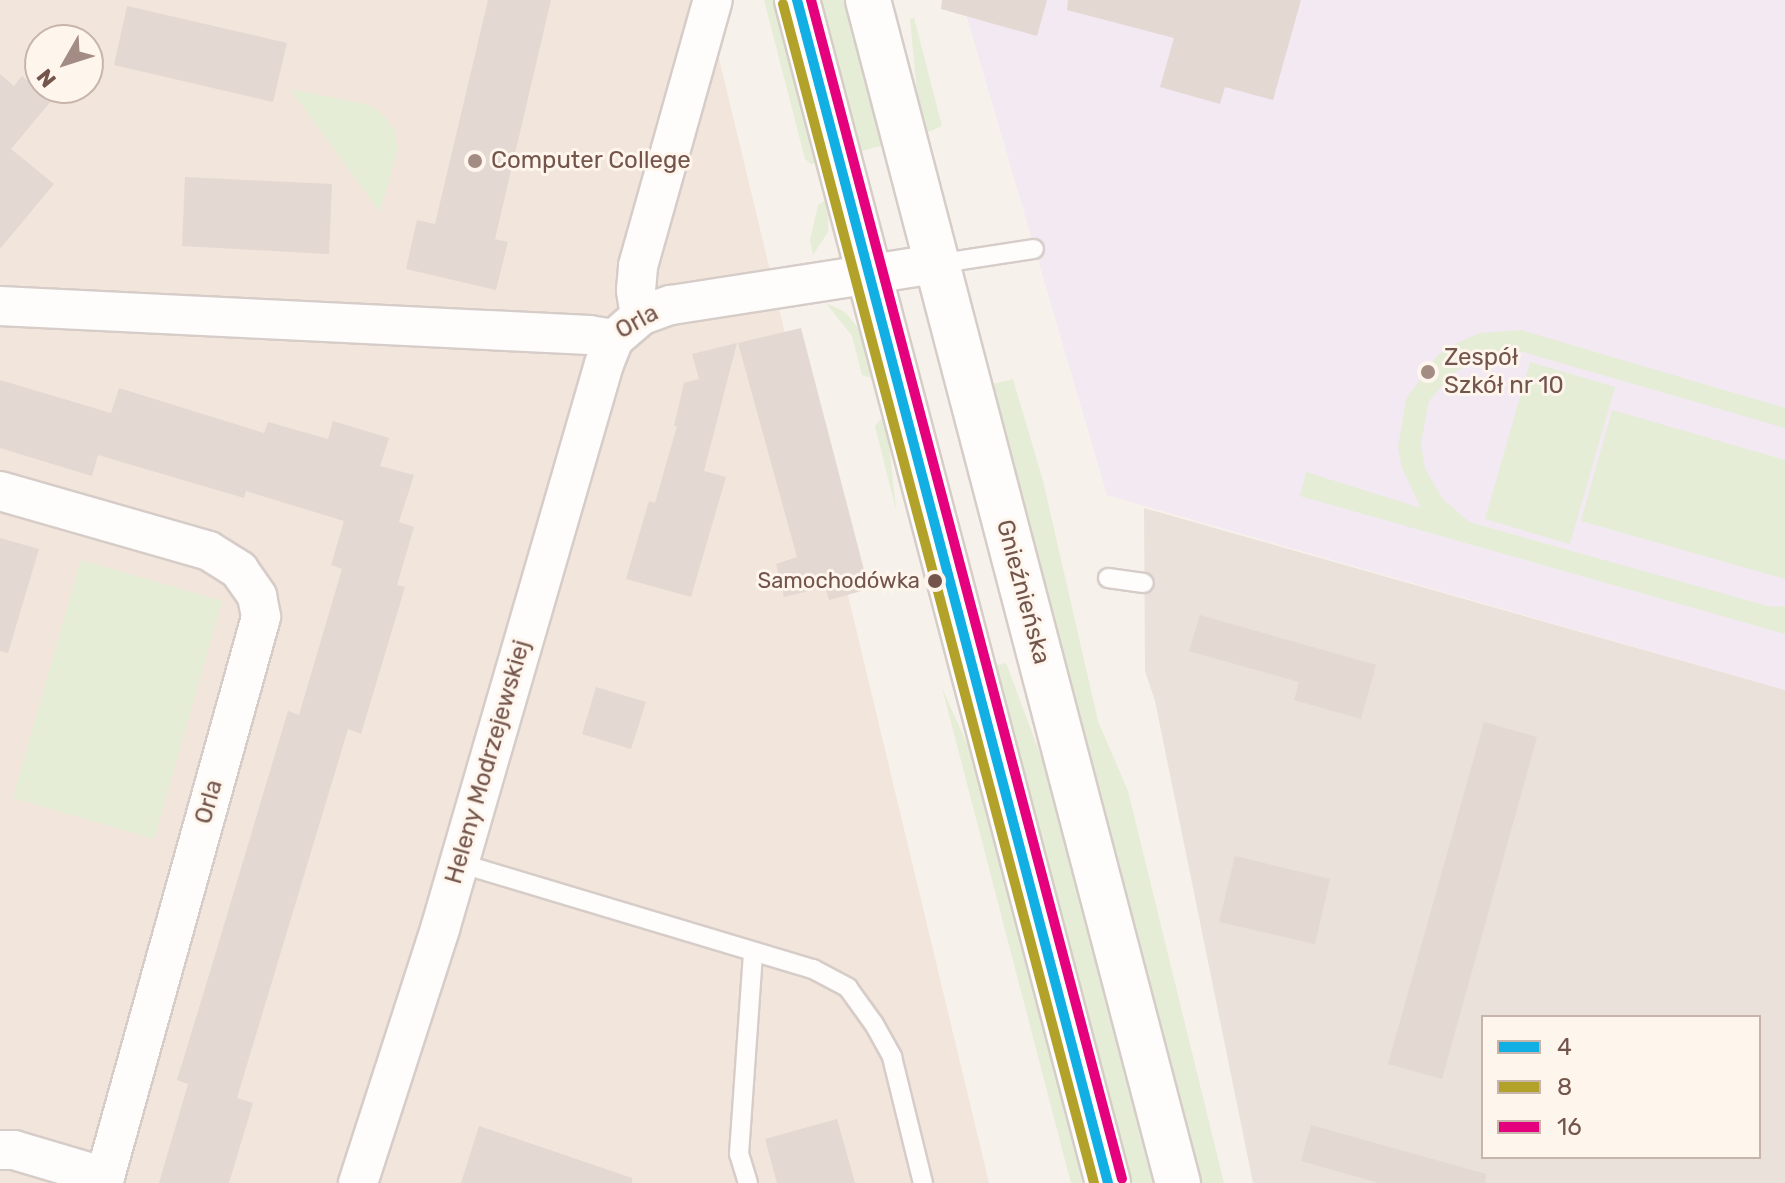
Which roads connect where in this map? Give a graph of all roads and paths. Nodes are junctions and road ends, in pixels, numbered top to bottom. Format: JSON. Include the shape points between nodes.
{"nodes":[{"id":1,"x":713,"y":0,"type":"edge"},
{"id":2,"x":797,"y":0,"type":"edge"},
{"id":3,"x":868,"y":0,"type":"edge"},
{"id":4,"x":1034,"y":249,"type":"dead end"},
{"id":5,"x":936,"y":264,"type":"junction"},
{"id":6,"x":869,"y":275,"type":"junction"},
{"id":7,"x":0,"y":306,"type":"edge"},
{"id":8,"x":627,"y":328,"type":"junction"},
{"id":9,"x":0,"y":491,"type":"edge"},
{"id":10,"x":1108,"y":578,"type":"dead end"},
{"id":11,"x":1144,"y":583,"type":"dead end"},
{"id":12,"x":459,"y":863,"type":"junction"},
{"id":13,"x":753,"y":953,"type":"junction"},
{"id":14,"x":0,"y":1150,"type":"edge"},
{"id":15,"x":358,"y":1183,"type":"edge"},
{"id":16,"x":748,"y":1183,"type":"edge"},
{"id":17,"x":923,"y":1183,"type":"edge"},
{"id":18,"x":1108,"y":1183,"type":"edge"},
{"id":19,"x":1178,"y":1183,"type":"edge"}],
"edges":[{"from":1,"to":8,"type":"street","name":"Heleny Modrzejewskiej","via":[[638,266]]},
{"from":2,"to":6,"type":"street"},
{"from":3,"to":5,"type":"street","name":"Gnieźnieńska"},
{"from":4,"to":5,"type":"lane"},
{"from":5,"to":6,"type":"street","name":"Orla"},
{"from":5,"to":19,"type":"street","name":"Gnieźnieńska"},
{"from":6,"to":8,"type":"street","name":"Orla","via":[[671,305]]},
{"from":6,"to":18,"type":"street"},
{"from":7,"to":8,"type":"street","name":"Orla","via":[[589,335]]},
{"from":8,"to":12,"type":"street","name":"Heleny Modrzejewskiej","via":[[604,364]]},
{"from":9,"to":14,"type":"street","name":"Orla","via":[[209,551],[239,570],[257,596],[261,617],[105,1177]]},
{"from":10,"to":11,"type":"lane"},
{"from":12,"to":13,"type":"lane"},
{"from":12,"to":15,"type":"street","name":"Heleny Modrzejewskiej"},
{"from":13,"to":16,"type":"lane","via":[[739,1154]]},
{"from":13,"to":17,"type":"lane","via":[[813,969],[848,988],[866,1012],[892,1057]]}]}
